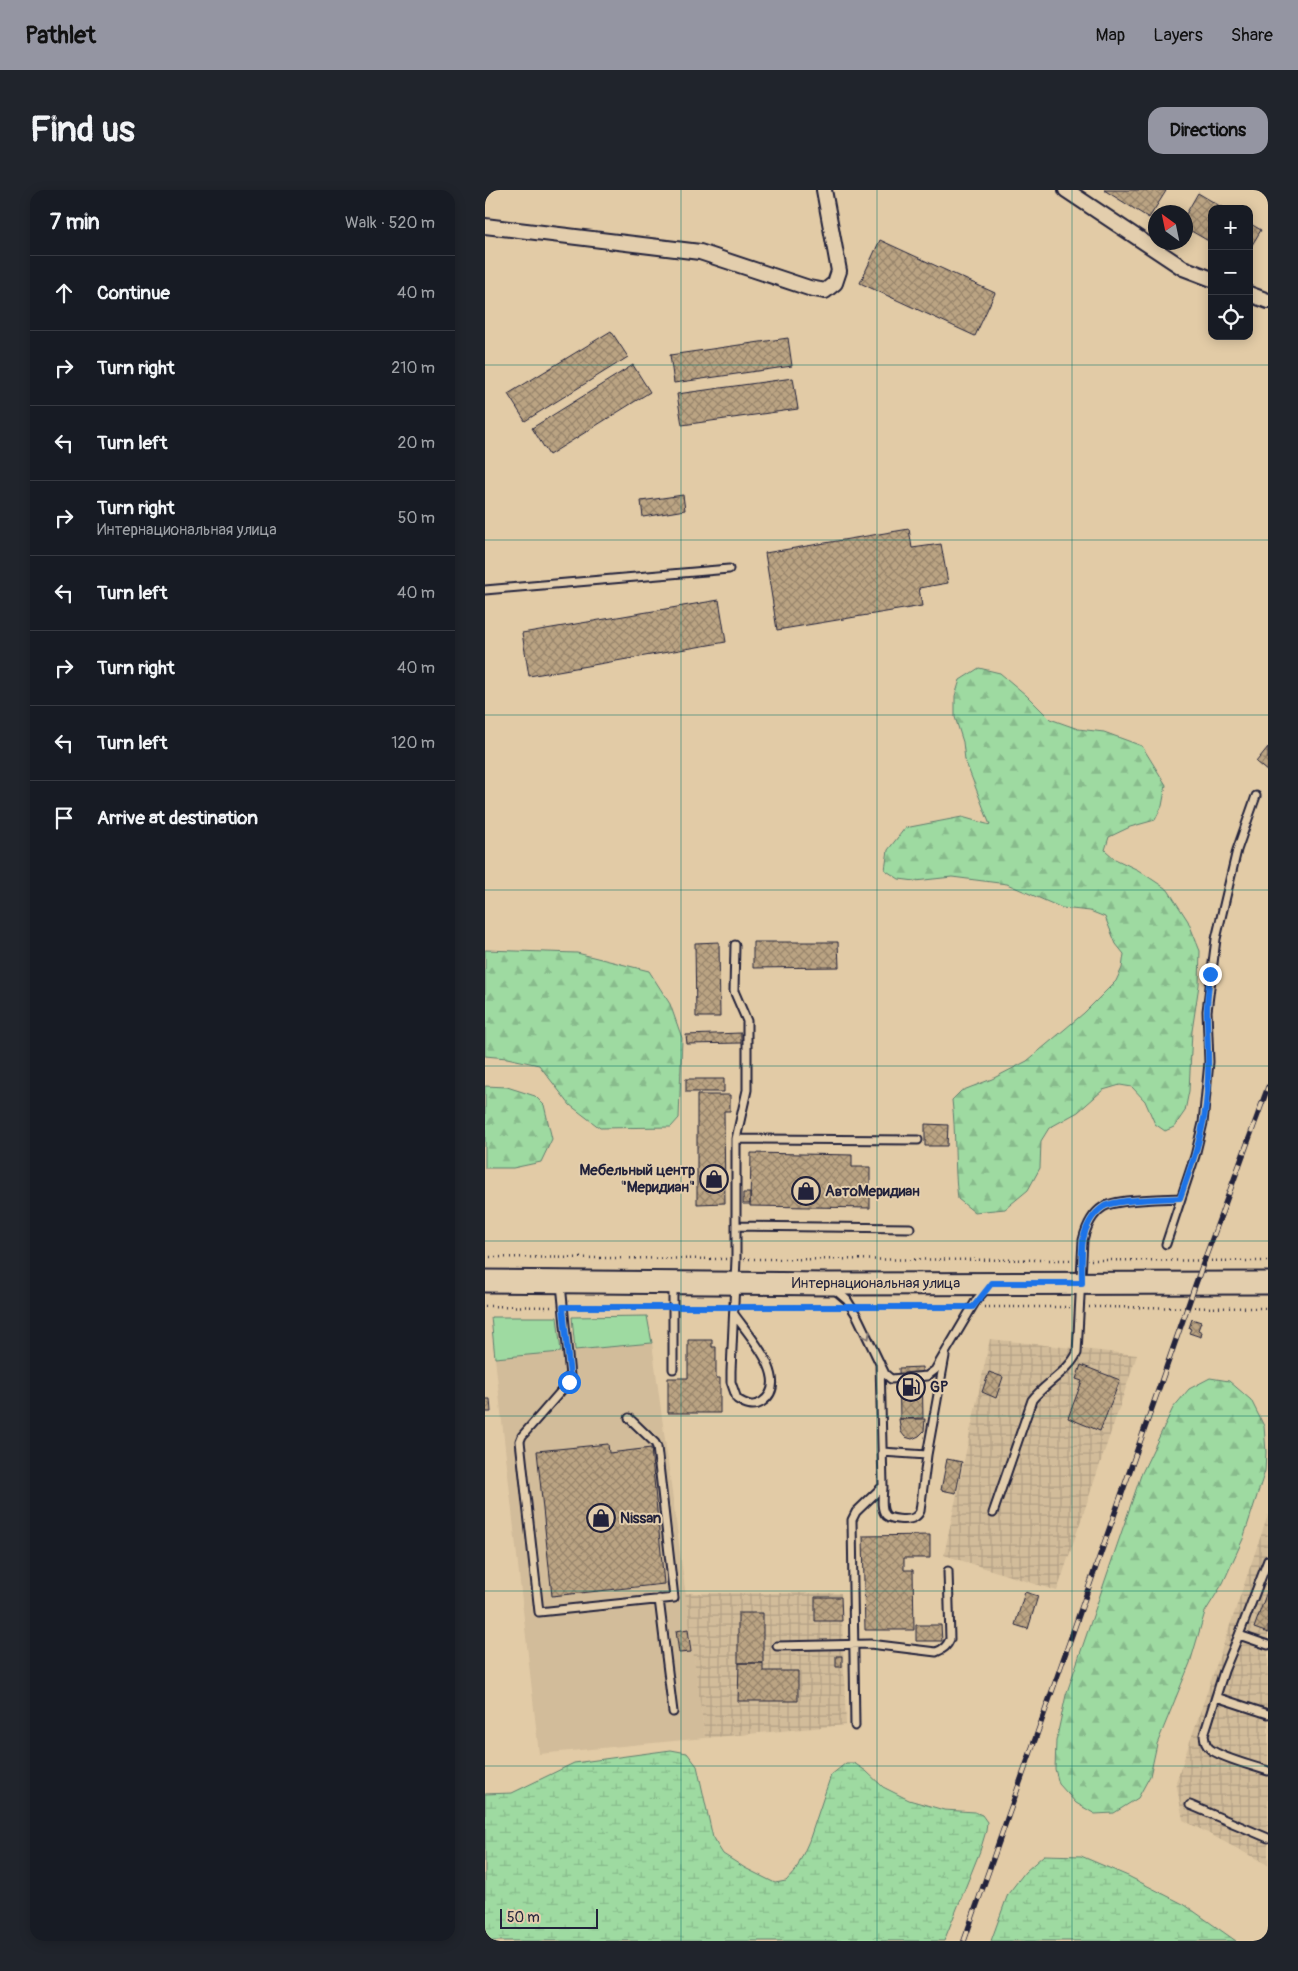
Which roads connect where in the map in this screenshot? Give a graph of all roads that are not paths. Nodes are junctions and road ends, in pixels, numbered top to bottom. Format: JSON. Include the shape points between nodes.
{"nodes":[{"id":1,"x":824,"y":190,"type":"edge"},
{"id":2,"x":1066,"y":190,"type":"edge"},
{"id":3,"x":485,"y":226,"type":"edge"},
{"id":4,"x":1208,"y":277,"type":"edge"},
{"id":5,"x":1252,"y":295,"type":"edge"},
{"id":6,"x":1268,"y":301,"type":"edge"},
{"id":7,"x":729,"y":569,"type":"dead end"},
{"id":8,"x":485,"y":590,"type":"edge"},
{"id":9,"x":1257,"y":796,"type":"dead end"},
{"id":10,"x":735,"y":945,"type":"dead end"},
{"id":11,"x":736,"y":1139,"type":"junction"},
{"id":12,"x":918,"y":1140,"type":"dead end"},
{"id":13,"x":1180,"y":1198,"type":"junction"},
{"id":14,"x":736,"y":1226,"type":"junction"},
{"id":15,"x":910,"y":1228,"type":"dead end"},
{"id":16,"x":1166,"y":1244,"type":"dead end"},
{"id":17,"x":485,"y":1281,"type":"edge"},
{"id":18,"x":561,"y":1281,"type":"junction"},
{"id":19,"x":673,"y":1282,"type":"junction"},
{"id":20,"x":735,"y":1283,"type":"junction"},
{"id":21,"x":992,"y":1283,"type":"junction"},
{"id":22,"x":1082,"y":1283,"type":"junction"},
{"id":23,"x":1268,"y":1283,"type":"edge"},
{"id":24,"x":828,"y":1284,"type":"junction"},
{"id":25,"x":734,"y":1311,"type":"junction"},
{"id":26,"x":946,"y":1352,"type":"junction"},
{"id":27,"x":880,"y":1363,"type":"junction"},
{"id":28,"x":673,"y":1369,"type":"dead end"},
{"id":29,"x":629,"y":1418,"type":"dead end"},
{"id":30,"x":882,"y":1452,"type":"junction"},
{"id":31,"x":927,"y":1455,"type":"junction"},
{"id":32,"x":883,"y":1486,"type":"junction"},
{"id":33,"x":993,"y":1513,"type":"dead end"},
{"id":34,"x":1268,"y":1560,"type":"edge"},
{"id":35,"x":948,"y":1571,"type":"dead end"},
{"id":36,"x":659,"y":1599,"type":"junction"},
{"id":37,"x":1239,"y":1635,"type":"junction"},
{"id":38,"x":853,"y":1644,"type":"junction"},
{"id":39,"x":1268,"y":1645,"type":"edge"},
{"id":40,"x":777,"y":1646,"type":"dead end"},
{"id":41,"x":1216,"y":1697,"type":"junction"},
{"id":42,"x":673,"y":1712,"type":"dead end"},
{"id":43,"x":1268,"y":1714,"type":"edge"},
{"id":44,"x":855,"y":1726,"type":"dead end"},
{"id":45,"x":1268,"y":1771,"type":"edge"},
{"id":46,"x":1190,"y":1805,"type":"dead end"},
{"id":47,"x":1268,"y":1838,"type":"edge"}],
"edges":[{"from":1,"to":3,"type":"street","via":[[839,272],[835,284],[825,291],[700,252]]},
{"from":2,"to":4,"type":"street","via":[[1183,268]]},
{"from":5,"to":6,"type":"street"},
{"from":7,"to":8,"type":"lane"},
{"from":9,"to":13,"type":"lane","via":[[1237,850],[1215,939],[1207,1011],[1209,1062],[1206,1104],[1195,1156]]},
{"from":10,"to":11,"type":"lane","via":[[734,990],[747,1021],[747,1090]]},
{"from":11,"to":12,"type":"lane"},
{"from":11,"to":14,"type":"lane"},
{"from":13,"to":16,"type":"lane"},
{"from":13,"to":22,"type":"lane","via":[[1103,1207],[1085,1231]]},
{"from":14,"to":15,"type":"lane"},
{"from":14,"to":20,"type":"lane"},
{"from":17,"to":18,"type":"main road","name":"Интернациональная улица"},
{"from":18,"to":19,"type":"main road","name":"Интернациональная улица"},
{"from":18,"to":36,"type":"lane","via":[[569,1382],[520,1441],[539,1612]]},
{"from":19,"to":20,"type":"main road","name":"Интернациональная улица"},
{"from":19,"to":28,"type":"lane"},
{"from":20,"to":24,"type":"main road","name":"Интернациональная улица"},
{"from":20,"to":25,"type":"lane"},
{"from":21,"to":22,"type":"main road","name":"Интернациональная улица"},
{"from":21,"to":24,"type":"main road","name":"Интернациональная улица"},
{"from":21,"to":26,"type":"lane"},
{"from":22,"to":23,"type":"main road","name":"Интернациональная улица"},
{"from":22,"to":33,"type":"lane","via":[[1076,1356],[1032,1400]]},
{"from":24,"to":27,"type":"lane","one_way":true,"via":[[852,1307]]},
{"from":25,"to":25,"type":"lane","via":[[771,1368],[769,1395],[757,1405],[748,1405],[737,1398],[731,1382]]},
{"from":26,"to":27,"type":"lane","via":[[935,1370],[927,1376],[891,1379]]},
{"from":26,"to":31,"type":"lane"},
{"from":27,"to":30,"type":"lane"},
{"from":29,"to":36,"type":"lane","via":[[657,1447],[674,1598]]},
{"from":30,"to":31,"type":"lane"},
{"from":30,"to":32,"type":"lane"},
{"from":31,"to":32,"type":"lane","via":[[918,1516],[913,1519],[885,1516]]},
{"from":32,"to":38,"type":"lane","via":[[852,1520]]},
{"from":34,"to":37,"type":"lane"},
{"from":35,"to":38,"type":"lane","via":[[950,1639],[947,1646],[936,1652]]},
{"from":36,"to":42,"type":"lane"},
{"from":37,"to":39,"type":"lane"},
{"from":37,"to":41,"type":"lane"},
{"from":38,"to":40,"type":"lane"},
{"from":38,"to":44,"type":"lane"},
{"from":41,"to":43,"type":"lane"},
{"from":41,"to":45,"type":"lane","via":[[1204,1735],[1205,1742],[1218,1754]]},
{"from":46,"to":47,"type":"lane"}]}
